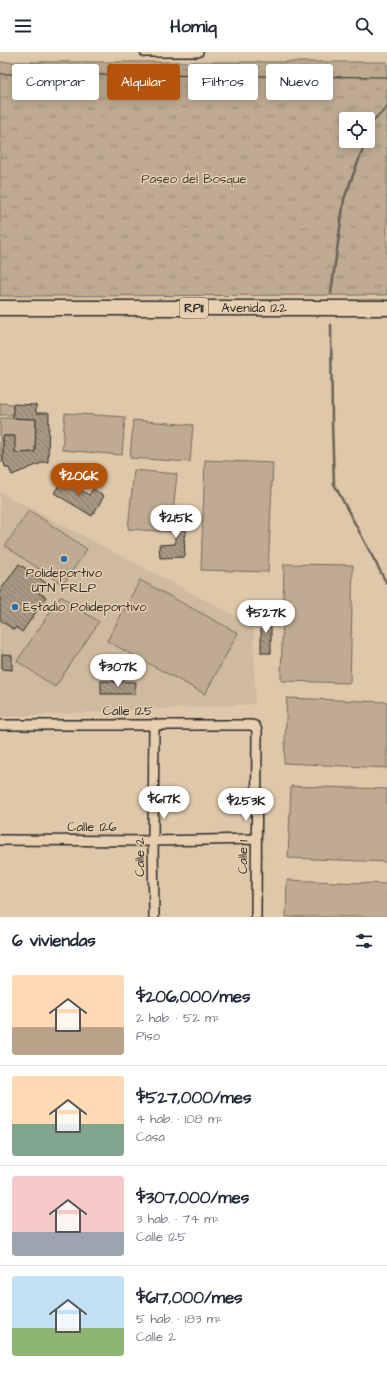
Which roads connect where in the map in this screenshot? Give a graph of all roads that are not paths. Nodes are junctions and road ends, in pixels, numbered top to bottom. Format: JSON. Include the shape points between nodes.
{"nodes":[{"id":1,"x":146,"y":52,"type":"edge"},
{"id":2,"x":198,"y":52,"type":"edge"},
{"id":3,"x":0,"y":308,"type":"edge"},
{"id":4,"x":387,"y":308,"type":"edge"},
{"id":5,"x":154,"y":724,"type":"junction"},
{"id":6,"x":0,"y":725,"type":"edge"},
{"id":7,"x":255,"y":726,"type":"joint"},
{"id":8,"x":256,"y":839,"type":"junction"},
{"id":9,"x":0,"y":840,"type":"edge"},
{"id":10,"x":153,"y":841,"type":"junction"},
{"id":11,"x":154,"y":917,"type":"edge"},
{"id":12,"x":256,"y":917,"type":"edge"}],
"edges":[{"from":1,"to":2,"type":"street"},
{"from":3,"to":4,"type":"highway","name":"Avenida 122","number":"RP11"},
{"from":5,"to":6,"type":"street","name":"Calle 125"},
{"from":5,"to":7,"type":"street","name":"Calle 125"},
{"from":5,"to":10,"type":"street","name":"Calle 2"},
{"from":7,"to":8,"type":"street","name":"Calle 1"},
{"from":8,"to":10,"type":"street","name":"Calle 126"},
{"from":8,"to":12,"type":"street","name":"Calle 1"},
{"from":9,"to":10,"type":"street","name":"Calle 126"},
{"from":10,"to":11,"type":"street","name":"Calle 2"}]}
